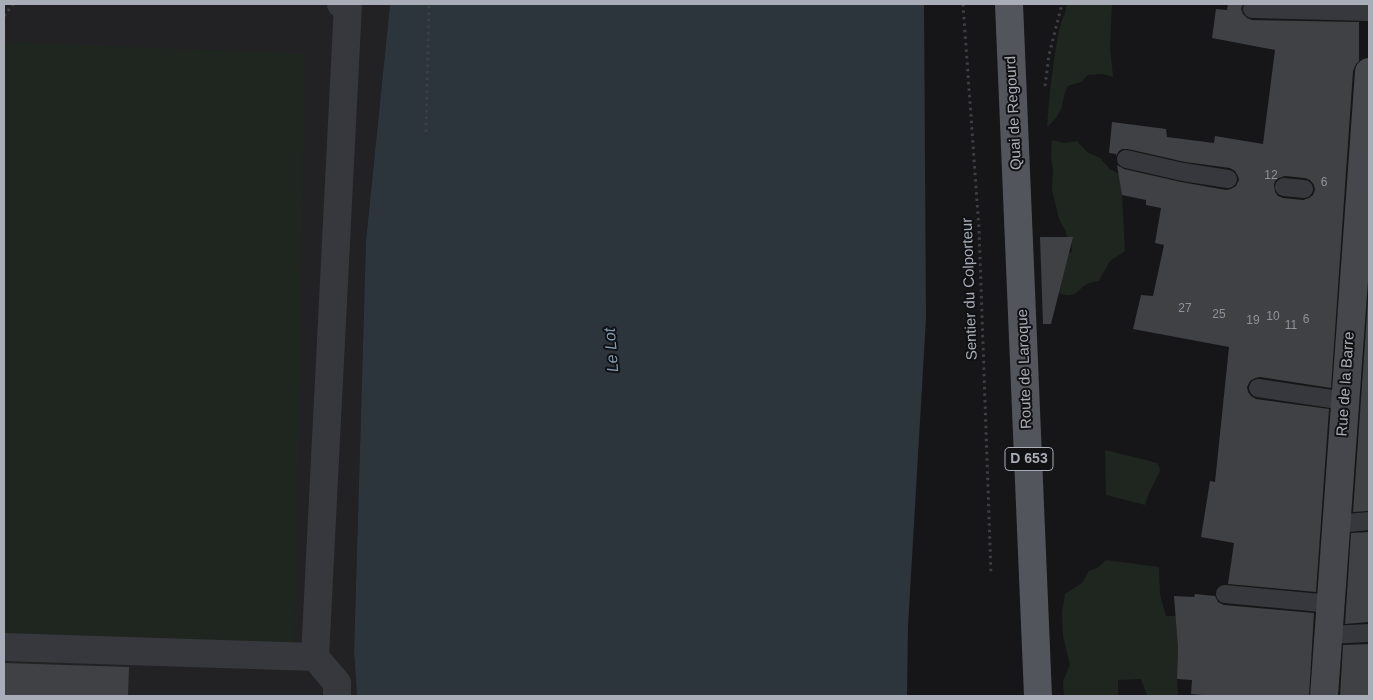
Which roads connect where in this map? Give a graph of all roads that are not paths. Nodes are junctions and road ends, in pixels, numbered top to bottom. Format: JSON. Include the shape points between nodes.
{"nodes":[{"id":1,"x":341,"y":4,"type":"edge"},
{"id":2,"x":1009,"y":4,"type":"edge"},
{"id":3,"x":1252,"y":9,"type":"dead end"},
{"id":4,"x":1369,"y":12,"type":"edge"},
{"id":5,"x":1369,"y":72,"type":"edge"},
{"id":6,"x":1126,"y":159,"type":"dead end"},
{"id":7,"x":1228,"y":178,"type":"dead end"},
{"id":8,"x":1284,"y":187,"type":"dead end"},
{"id":9,"x":1304,"y":190,"type":"dead end"},
{"id":10,"x":1019,"y":222,"type":"joint"},
{"id":11,"x":1362,"y":250,"type":"edge"},
{"id":12,"x":1258,"y":388,"type":"dead end"},
{"id":13,"x":1345,"y":401,"type":"junction"},
{"id":14,"x":1369,"y":521,"type":"edge"},
{"id":15,"x":1337,"y":524,"type":"junction"},
{"id":16,"x":1225,"y":594,"type":"dead end"},
{"id":17,"x":1331,"y":604,"type":"junction"},
{"id":18,"x":1369,"y":633,"type":"edge"},
{"id":19,"x":1329,"y":635,"type":"junction"},
{"id":20,"x":4,"y":646,"type":"edge"},
{"id":21,"x":315,"y":657,"type":"junction"},
{"id":22,"x":338,"y":696,"type":"edge"},
{"id":23,"x":1038,"y":696,"type":"edge"},
{"id":24,"x":1324,"y":696,"type":"edge"}],
"edges":[{"from":1,"to":21,"type":"street","via":[[348,4]]},
{"from":2,"to":10,"type":"main road","name":"Quai de Regourd","number":"D 653"},
{"from":3,"to":4,"type":"lane"},
{"from":5,"to":11,"type":"main road","name":"Rue de la Barre","via":[[1353,198]]},
{"from":6,"to":7,"type":"lane"},
{"from":8,"to":9,"type":"lane"},
{"from":10,"to":23,"type":"main road","name":"Route de Laroque","number":"D 653"},
{"from":11,"to":13,"type":"main road","name":"Rue de la Barre"},
{"from":12,"to":13,"type":"lane"},
{"from":13,"to":15,"type":"main road","name":"Rue de la Barre"},
{"from":14,"to":15,"type":"lane"},
{"from":15,"to":17,"type":"main road","name":"Rue de la Barre"},
{"from":16,"to":17,"type":"lane"},
{"from":17,"to":19,"type":"main road","name":"Rue de la Barre"},
{"from":18,"to":19,"type":"lane"},
{"from":19,"to":24,"type":"main road","name":"Rue de la Barre"},
{"from":20,"to":21,"type":"street"},
{"from":21,"to":22,"type":"street","via":[[337,684]]}]}
